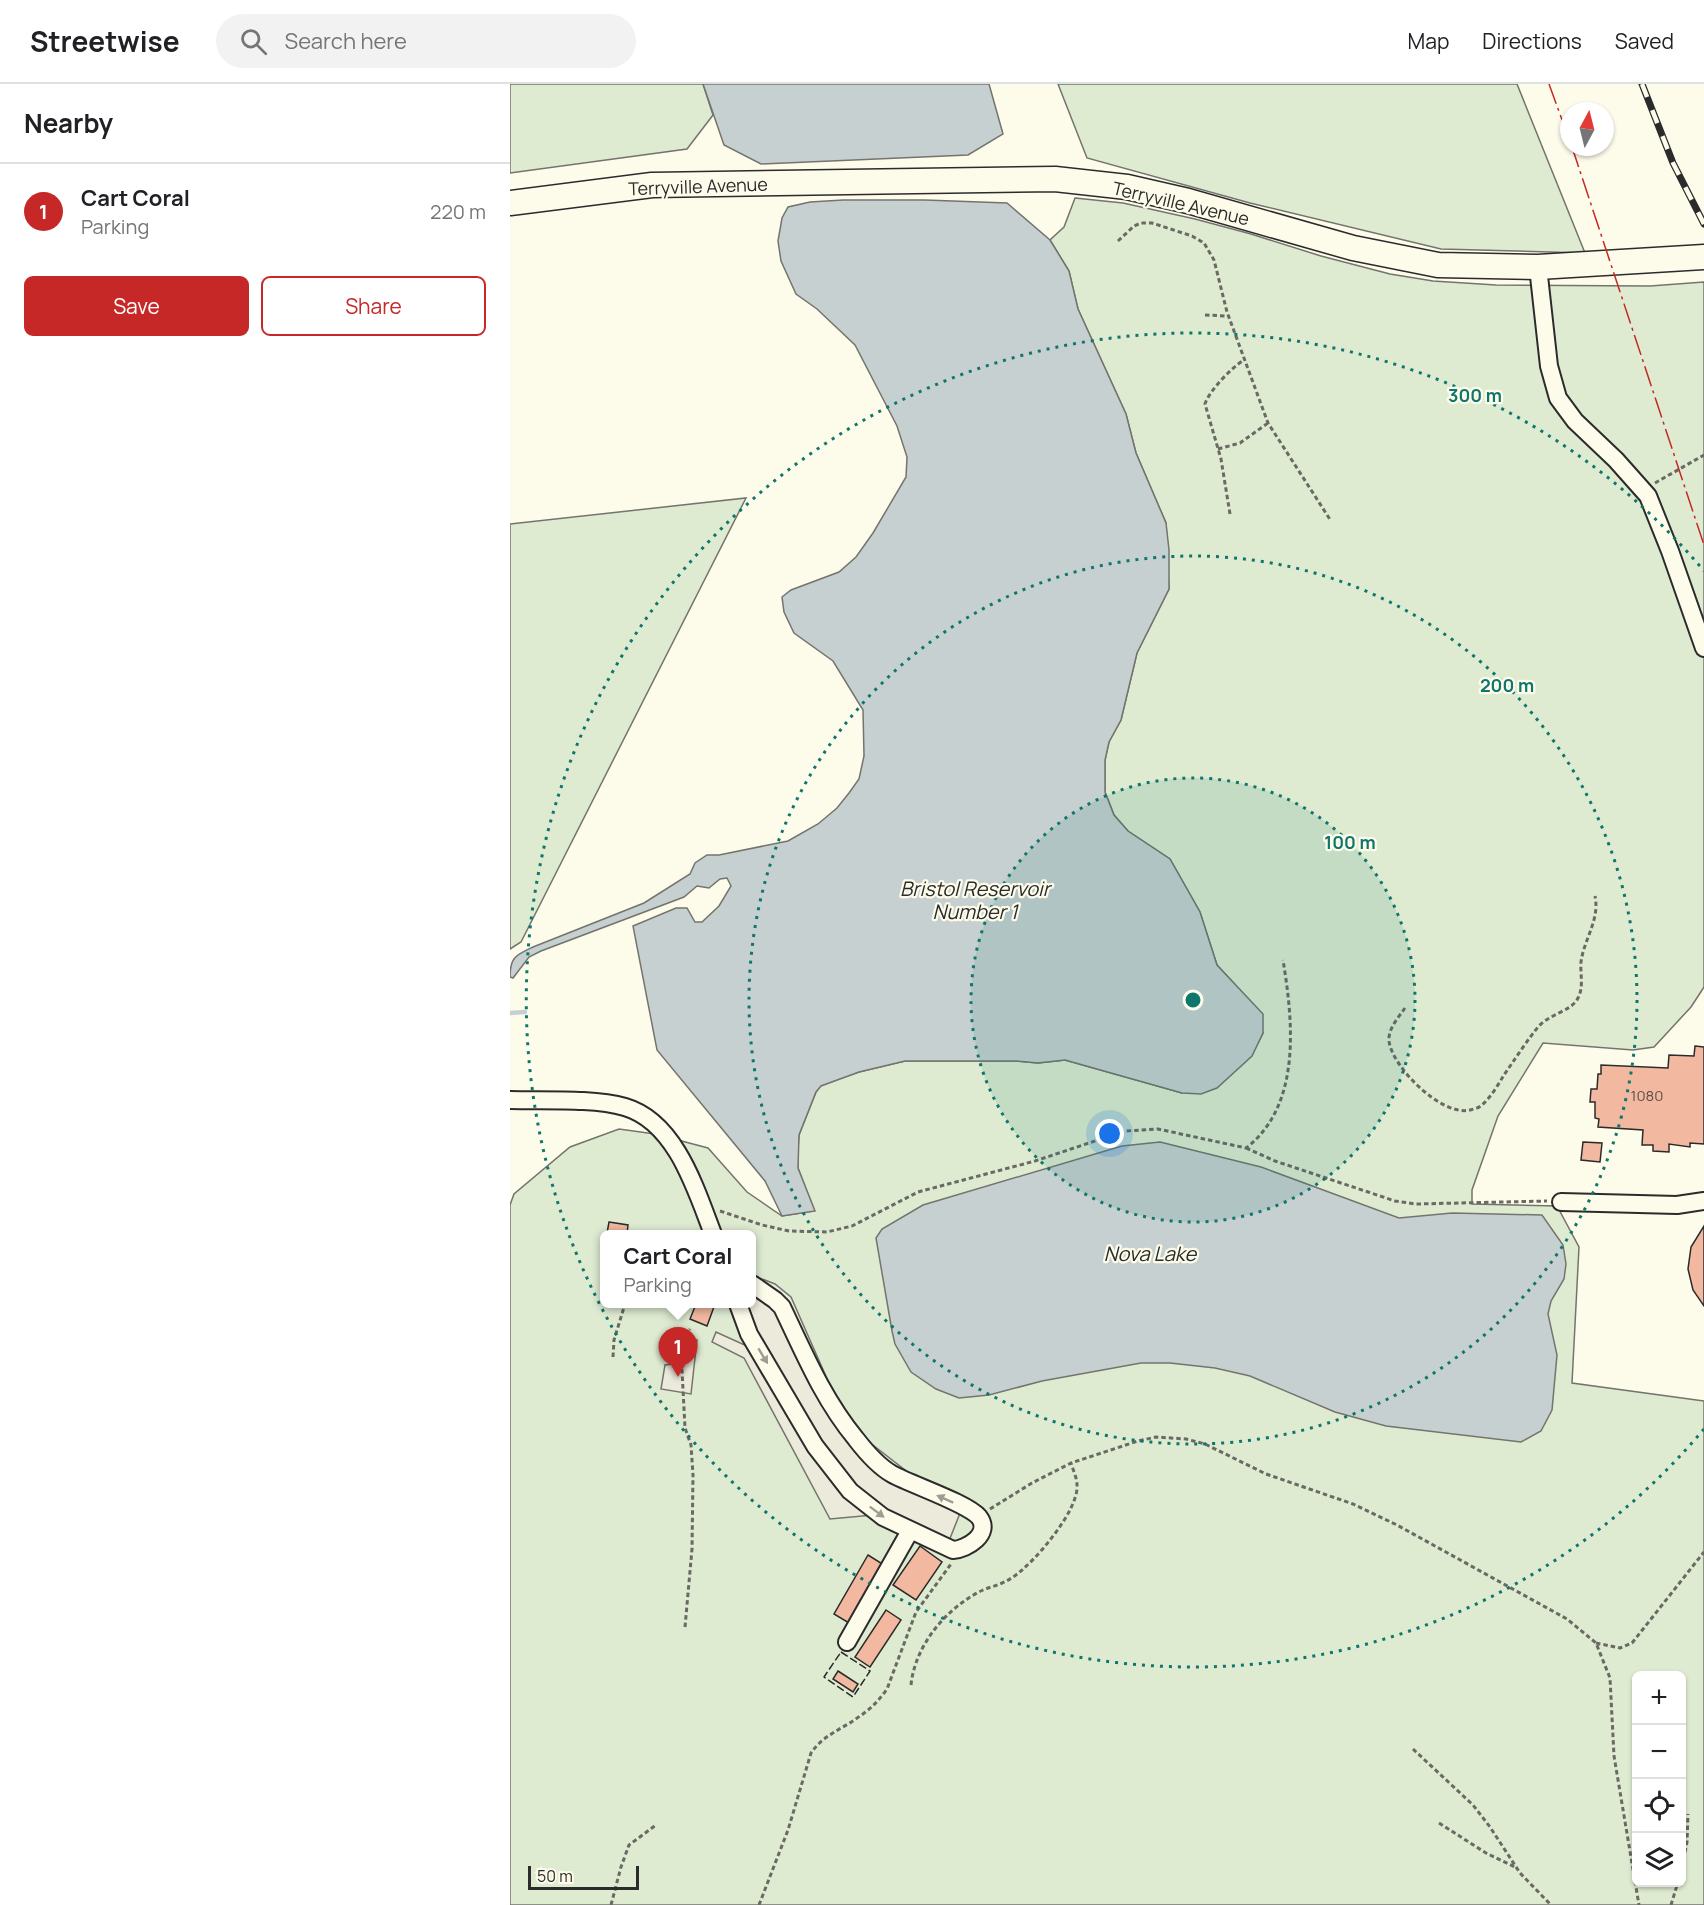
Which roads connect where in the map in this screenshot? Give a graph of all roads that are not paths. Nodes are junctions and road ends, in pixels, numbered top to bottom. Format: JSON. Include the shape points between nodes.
{"nodes":[{"id":1,"x":510,"y":203,"type":"edge"},
{"id":2,"x":1704,"y":257,"type":"edge"},
{"id":3,"x":1538,"y":267,"type":"junction"},
{"id":4,"x":1704,"y":648,"type":"edge"},
{"id":5,"x":510,"y":1100,"type":"edge"},
{"id":6,"x":1561,"y":1202,"type":"road end"},
{"id":7,"x":1704,"y":1202,"type":"edge"},
{"id":8,"x":712,"y":1230,"type":"edge"},
{"id":9,"x":756,"y":1287,"type":"edge"},
{"id":10,"x":739,"y":1308,"type":"edge"},
{"id":11,"x":910,"y":1531,"type":"junction"},
{"id":12,"x":847,"y":1642,"type":"dead end"}],
"edges":[{"from":1,"to":3,"type":"highway","name":"Terryville Avenue","via":[[652,185],[1055,179],[1127,187],[1188,201],[1390,257],[1438,265]]},
{"from":2,"to":3,"type":"highway","name":"Terryville Avenue"},
{"from":3,"to":4,"type":"lane","via":[[1549,366],[1558,398],[1575,421],[1648,496]]},
{"from":5,"to":8,"type":"lane","via":[[598,1103],[646,1116],[675,1147]]},
{"from":6,"to":7,"type":"lane"},
{"from":11,"to":9,"type":"lane","one_way":true,"via":[[953,1551],[972,1544],[979,1536],[981,1522],[967,1508],[891,1473],[867,1453],[832,1407],[782,1307]]},
{"from":10,"to":11,"type":"lane","one_way":true,"via":[[749,1334],[815,1446],[850,1491],[883,1517]]},
{"from":11,"to":12,"type":"lane"}]}
